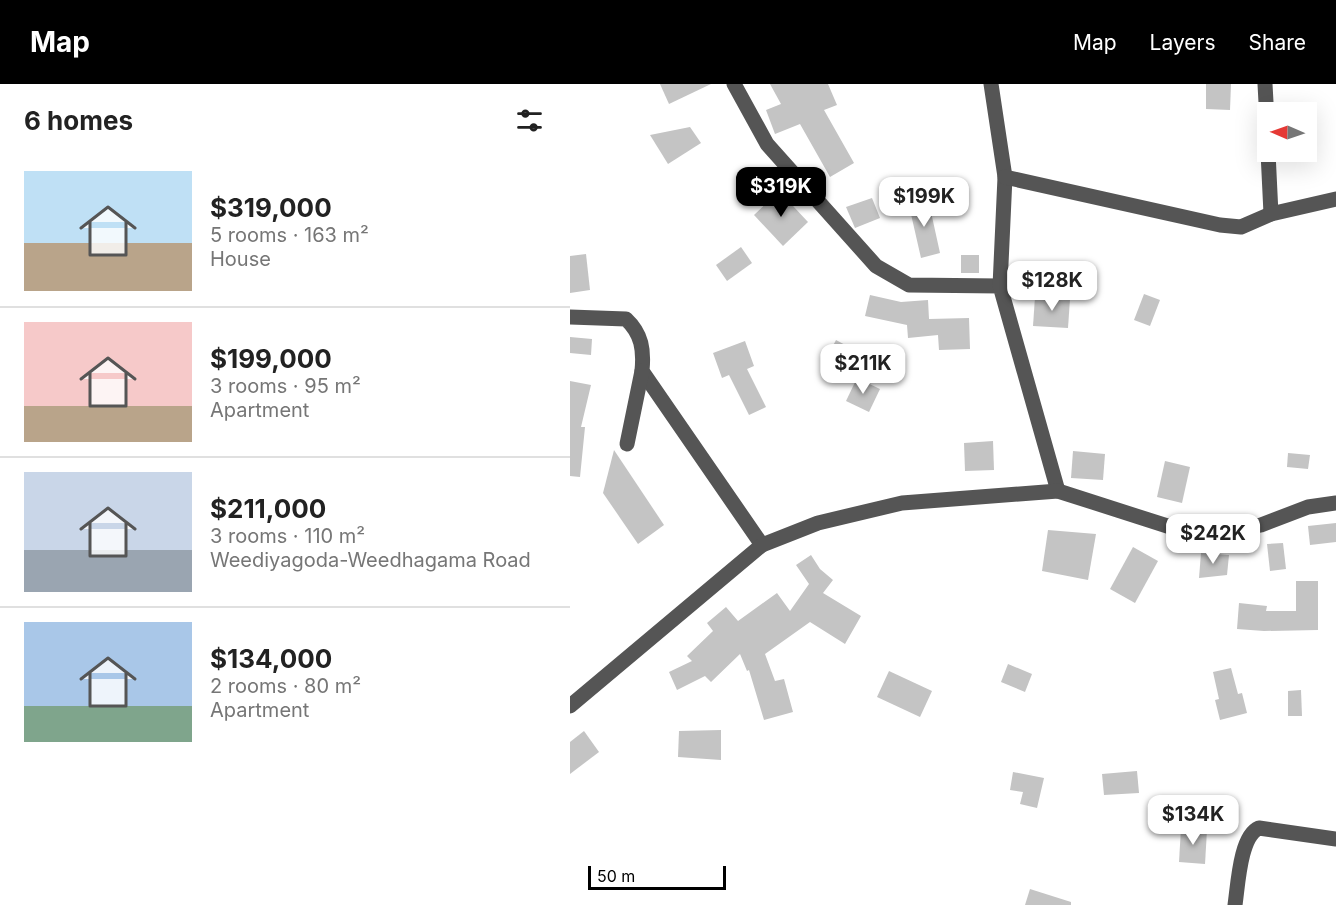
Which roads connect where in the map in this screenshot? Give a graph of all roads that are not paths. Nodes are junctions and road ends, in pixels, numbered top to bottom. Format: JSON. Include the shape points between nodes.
{"nodes":[{"id":1,"x":734,"y":84,"type":"edge"},
{"id":2,"x":992,"y":84,"type":"edge"},
{"id":3,"x":1265,"y":84,"type":"edge"},
{"id":4,"x":1266,"y":102,"type":"edge"},
{"id":5,"x":1268,"y":162,"type":"edge"},
{"id":6,"x":1005,"y":177,"type":"junction"},
{"id":7,"x":1336,"y":199,"type":"edge"},
{"id":8,"x":1271,"y":214,"type":"junction"},
{"id":9,"x":1000,"y":286,"type":"junction"},
{"id":10,"x":570,"y":317,"type":"edge"},
{"id":11,"x":642,"y":371,"type":"junction"},
{"id":12,"x":627,"y":444,"type":"dead end"},
{"id":13,"x":1058,"y":491,"type":"junction"},
{"id":14,"x":1336,"y":503,"type":"edge"},
{"id":15,"x":762,"y":545,"type":"junction"},
{"id":16,"x":570,"y":706,"type":"edge"},
{"id":17,"x":1336,"y":839,"type":"edge"},
{"id":18,"x":1235,"y":905,"type":"edge"}],
"edges":[{"from":1,"to":9,"type":"street","via":[[767,144],[876,266],[909,285]]},
{"from":2,"to":6,"type":"street"},
{"from":3,"to":4,"type":"street"},
{"from":5,"to":8,"type":"street"},
{"from":6,"to":8,"type":"street","via":[[1220,225],[1241,227]]},
{"from":6,"to":9,"type":"street"},
{"from":7,"to":8,"type":"street"},
{"from":9,"to":13,"type":"street"},
{"from":10,"to":11,"type":"street","via":[[626,319],[640,336],[644,352]]},
{"from":11,"to":12,"type":"street"},
{"from":11,"to":15,"type":"street"},
{"from":13,"to":14,"type":"street","via":[[1183,531],[1216,534],[1261,525],[1308,507]]},
{"from":13,"to":15,"type":"street","via":[[902,503],[818,523]]},
{"from":15,"to":16,"type":"street"},
{"from":17,"to":18,"type":"street","via":[[1254,830],[1245,844]]}]}
